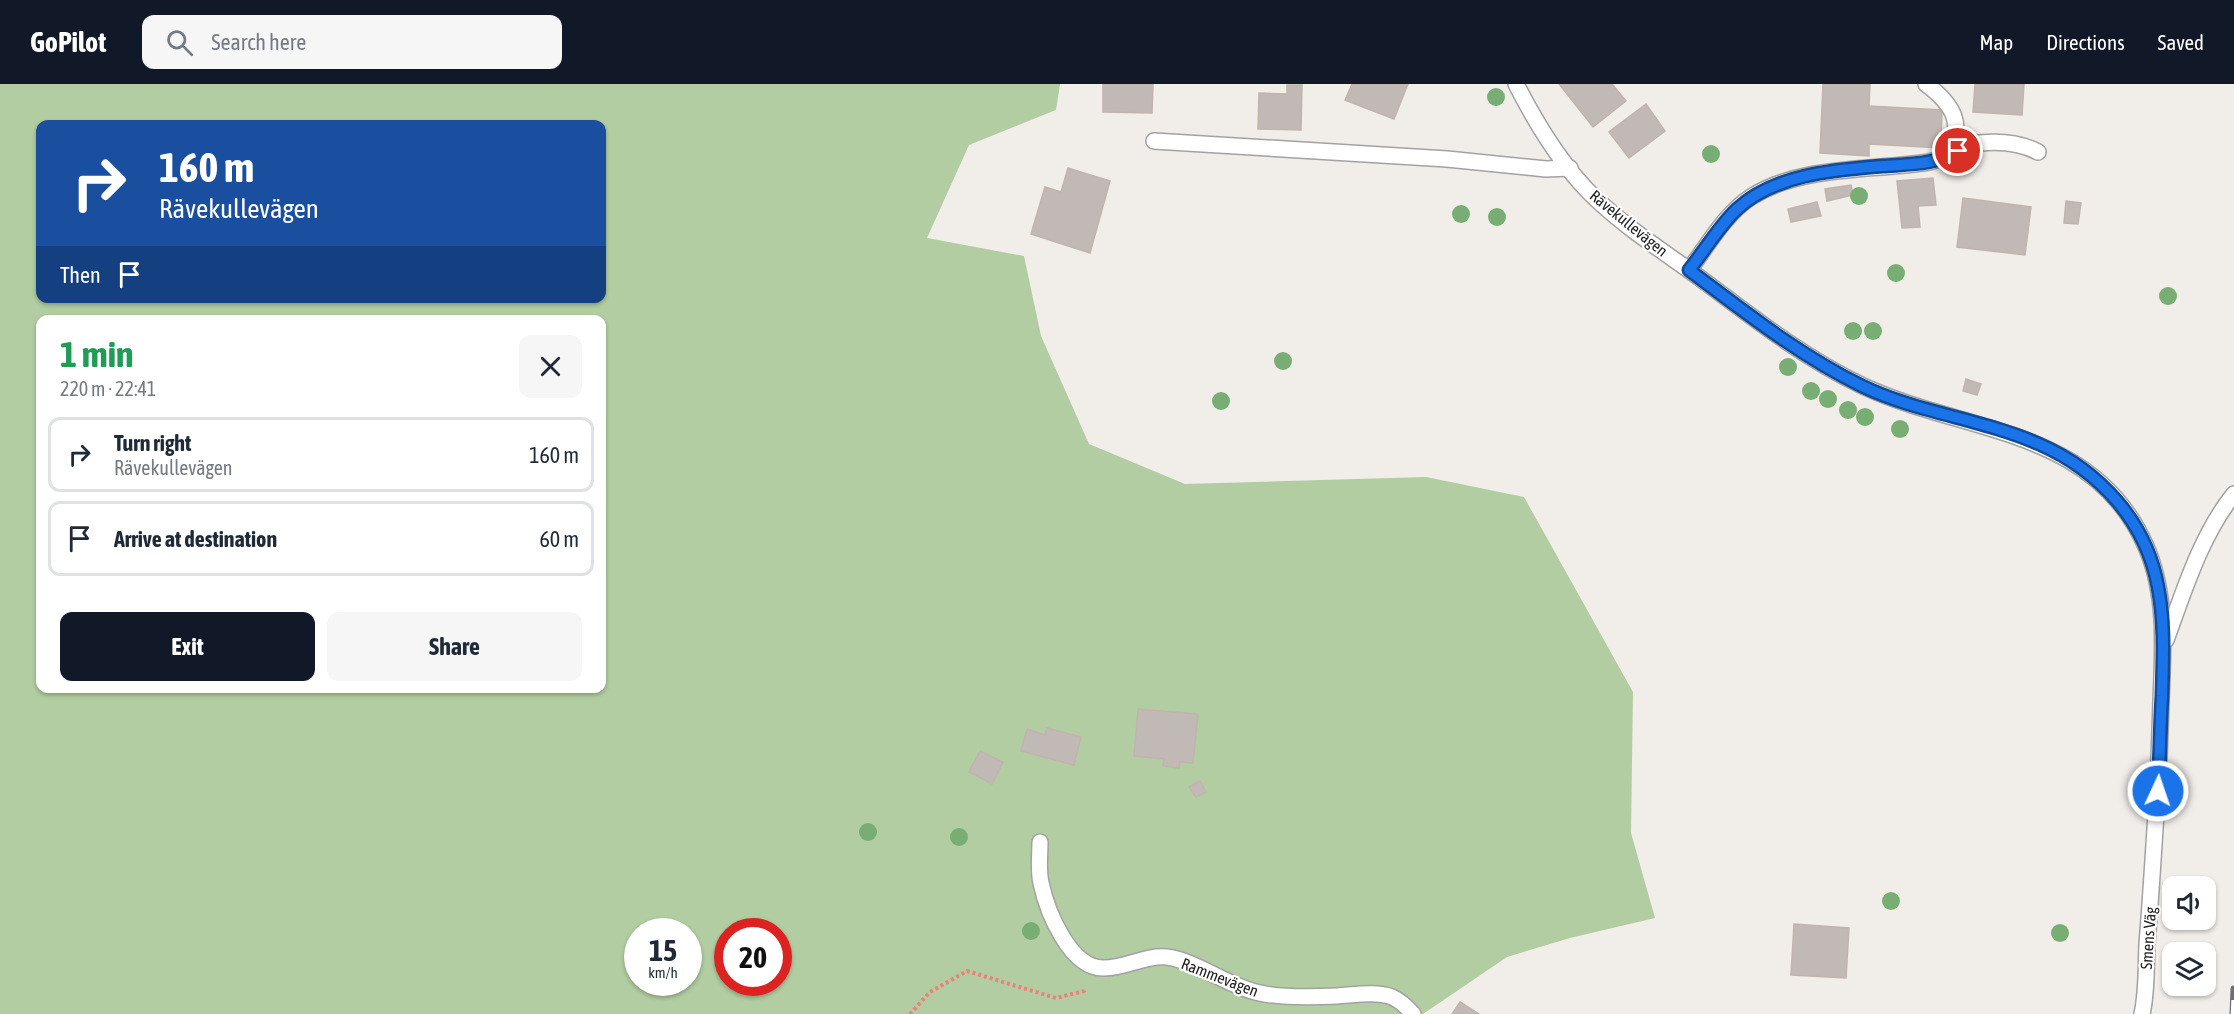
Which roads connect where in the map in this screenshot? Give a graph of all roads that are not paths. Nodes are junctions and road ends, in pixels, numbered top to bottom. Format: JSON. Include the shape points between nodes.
{"nodes":[{"id":1,"x":1516,"y":84,"type":"edge"},
{"id":2,"x":1926,"y":84,"type":"edge"},
{"id":3,"x":1154,"y":141,"type":"dead end"},
{"id":4,"x":2038,"y":152,"type":"dead end"},
{"id":5,"x":1949,"y":156,"type":"junction"},
{"id":6,"x":1569,"y":168,"type":"junction"},
{"id":7,"x":1689,"y":270,"type":"junction"},
{"id":8,"x":2234,"y":494,"type":"edge"},
{"id":9,"x":2163,"y":646,"type":"junction"},
{"id":10,"x":1040,"y":842,"type":"dead end"},
{"id":11,"x":1413,"y":1014,"type":"edge"},
{"id":12,"x":2142,"y":1014,"type":"edge"}],
"edges":[{"from":1,"to":6,"type":"lane","name":"Rävekullevägen"},
{"from":2,"to":5,"type":"lane","via":[[1952,110],[1957,135]]},
{"from":3,"to":6,"type":"lane"},
{"from":4,"to":5,"type":"lane","via":[[2024,144],[1995,142],[1967,147]]},
{"from":5,"to":7,"type":"lane","via":[[1931,162],[1842,170],[1772,186],[1728,218]]},
{"from":6,"to":7,"type":"lane","name":"Rävekullevägen","via":[[1594,198]]},
{"from":7,"to":9,"type":"lane","name":"Smens Väg","via":[[1757,321],[1863,386],[1904,403],[2038,444],[2091,474],[2126,510],[2148,551],[2159,588]]},
{"from":8,"to":9,"type":"lane","via":[[2209,534]]},
{"from":9,"to":12,"type":"lane","name":"Smens Väg","via":[[2159,769]]},
{"from":10,"to":11,"type":"lane","name":"Rammevägen","via":[[1040,881],[1051,914],[1070,950],[1086,965],[1104,968],[1143,958],[1168,957],[1264,994],[1389,996]]}]}
